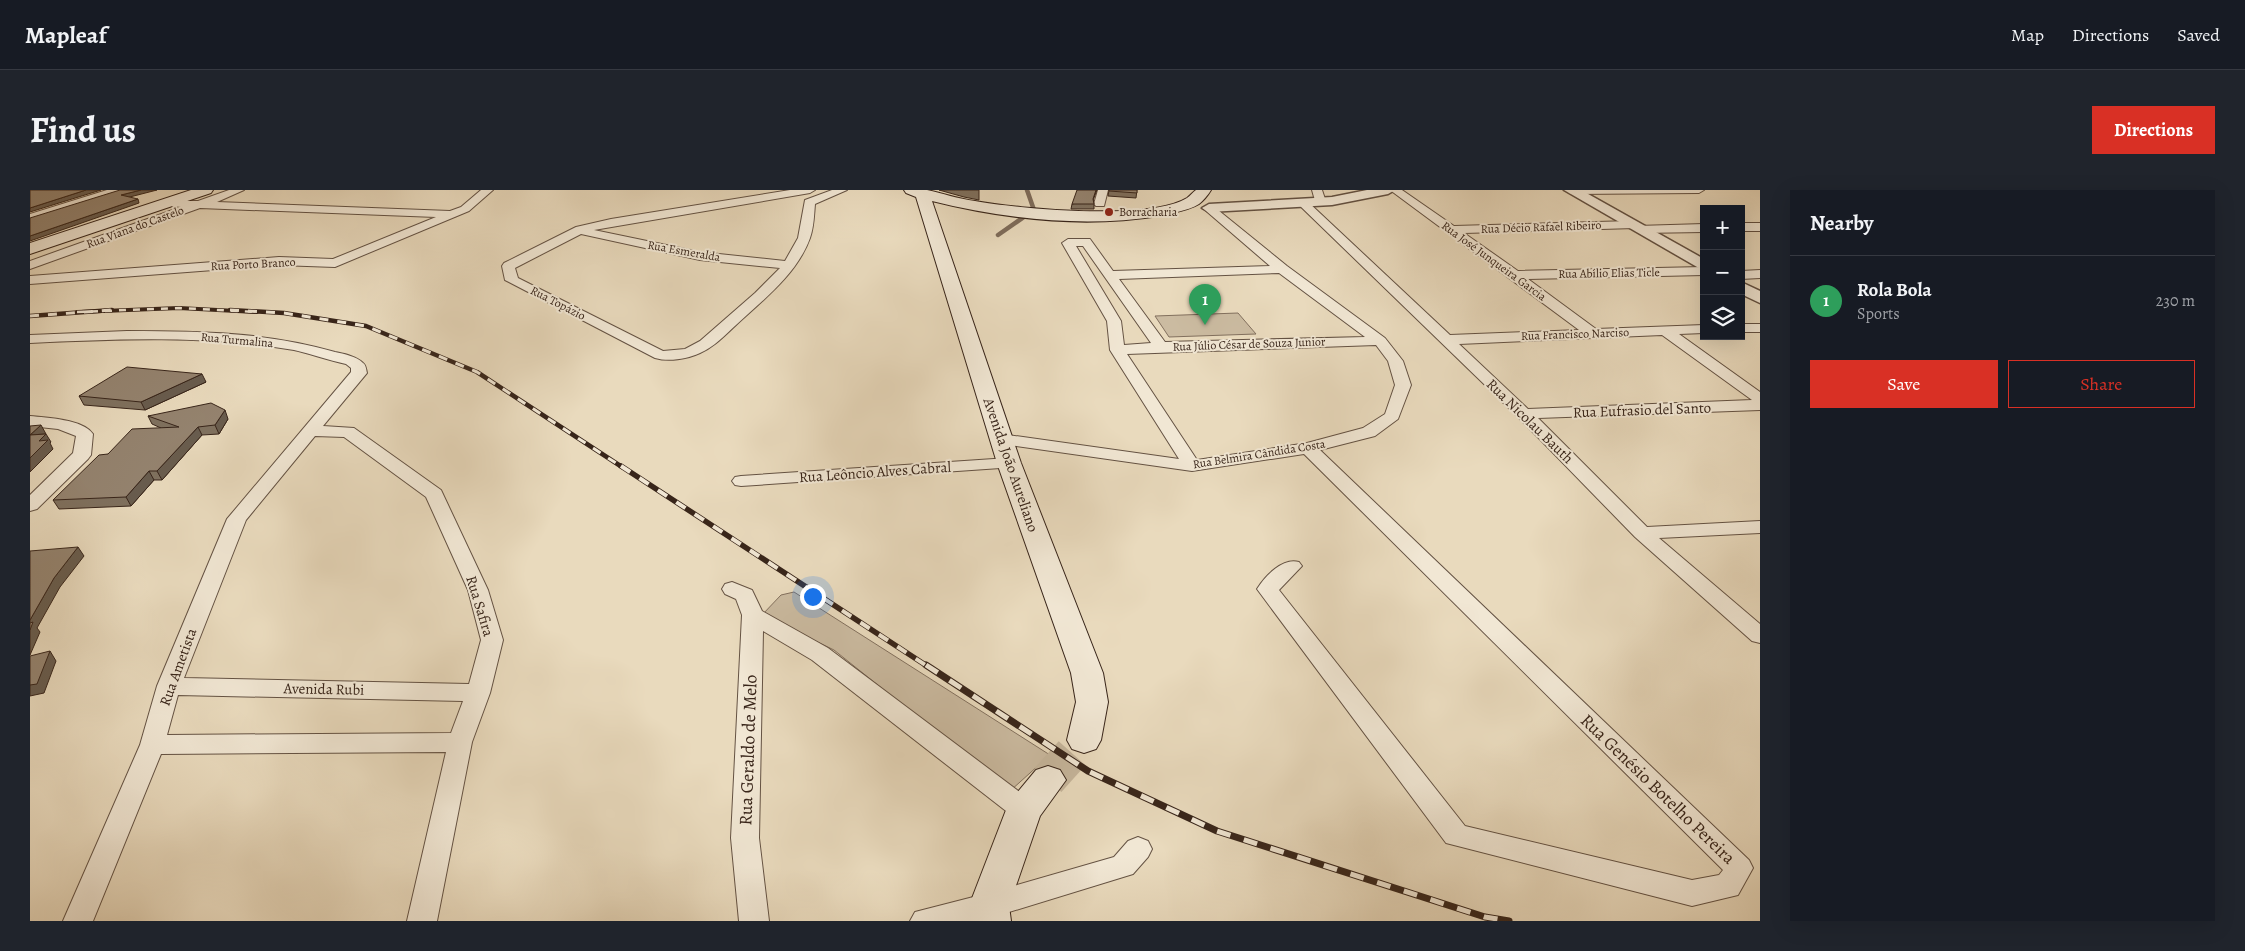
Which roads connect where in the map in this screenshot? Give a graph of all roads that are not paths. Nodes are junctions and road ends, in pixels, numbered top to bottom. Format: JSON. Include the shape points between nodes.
{"nodes":[{"id":1,"x":118,"y":190,"type":"edge"},
{"id":2,"x":239,"y":190,"type":"edge"},
{"id":3,"x":488,"y":190,"type":"edge"},
{"id":4,"x":842,"y":190,"type":"edge"},
{"id":5,"x":1103,"y":190,"type":"edge"},
{"id":6,"x":1204,"y":190,"type":"edge"},
{"id":7,"x":1388,"y":190,"type":"edge"},
{"id":8,"x":1395,"y":190,"type":"edge"},
{"id":9,"x":1699,"y":190,"type":"edge"},
{"id":10,"x":1572,"y":191,"type":"edge"},
{"id":11,"x":919,"y":192,"type":"edge"},
{"id":12,"x":1355,"y":193,"type":"edge"},
{"id":13,"x":209,"y":195,"type":"edge"},
{"id":14,"x":810,"y":196,"type":"edge"},
{"id":15,"x":1318,"y":196,"type":"edge"},
{"id":16,"x":190,"y":201,"type":"junction"},
{"id":17,"x":249,"y":201,"type":"junction"},
{"id":18,"x":1303,"y":203,"type":"junction"},
{"id":19,"x":1100,"y":204,"type":"dead end"},
{"id":20,"x":295,"y":206,"type":"junction"},
{"id":21,"x":238,"y":207,"type":"junction"},
{"id":22,"x":1177,"y":208,"type":"junction"},
{"id":23,"x":1209,"y":208,"type":"junction"},
{"id":24,"x":460,"y":212,"type":"junction"},
{"id":25,"x":30,"y":218,"type":"edge"},
{"id":26,"x":1636,"y":227,"type":"junction"},
{"id":27,"x":1745,"y":227,"type":"edge"},
{"id":28,"x":1760,"y":227,"type":"edge"},
{"id":29,"x":1700,"y":228,"type":"edge"},
{"id":30,"x":580,"y":230,"type":"junction"},
{"id":31,"x":1450,"y":230,"type":"junction"},
{"id":32,"x":30,"y":249,"type":"edge"},
{"id":33,"x":1700,"y":264,"type":"edge"},
{"id":34,"x":30,"y":265,"type":"edge"},
{"id":35,"x":789,"y":265,"type":"junction"},
{"id":36,"x":1282,"y":269,"type":"junction"},
{"id":37,"x":1700,"y":271,"type":"edge"},
{"id":38,"x":1760,"y":274,"type":"edge"},
{"id":39,"x":1109,"y":275,"type":"junction"},
{"id":40,"x":1515,"y":275,"type":"junction"},
{"id":41,"x":1745,"y":275,"type":"edge"},
{"id":42,"x":30,"y":280,"type":"edge"},
{"id":43,"x":1745,"y":290,"type":"edge"},
{"id":44,"x":1760,"y":298,"type":"edge"},
{"id":45,"x":1745,"y":328,"type":"edge"},
{"id":46,"x":1760,"y":328,"type":"edge"},
{"id":47,"x":1700,"y":329,"type":"edge"},
{"id":48,"x":1664,"y":330,"type":"junction"},
{"id":49,"x":1592,"y":333,"type":"junction"},
{"id":50,"x":30,"y":339,"type":"edge"},
{"id":51,"x":1446,"y":340,"type":"junction"},
{"id":52,"x":1380,"y":341,"type":"junction"},
{"id":53,"x":1161,"y":347,"type":"junction"},
{"id":54,"x":1118,"y":350,"type":"junction"},
{"id":55,"x":1760,"y":398,"type":"edge"},
{"id":56,"x":1760,"y":406,"type":"edge"},
{"id":57,"x":1524,"y":414,"type":"junction"},
{"id":58,"x":30,"y":421,"type":"edge"},
{"id":59,"x":310,"y":431,"type":"junction"},
{"id":60,"x":1001,"y":439,"type":"junction"},
{"id":61,"x":1308,"y":448,"type":"junction"},
{"id":62,"x":1009,"y":463,"type":"junction"},
{"id":63,"x":1192,"y":466,"type":"junction"},
{"id":64,"x":741,"y":481,"type":"dead end"},
{"id":65,"x":30,"y":505,"type":"edge"},
{"id":66,"x":1760,"y":526,"type":"edge"},
{"id":67,"x":1642,"y":533,"type":"junction"},
{"id":68,"x":1292,"y":566,"type":"dead end"},
{"id":69,"x":732,"y":589,"type":"dead end"},
{"id":70,"x":752,"y":615,"type":"junction"},
{"id":71,"x":1760,"y":636,"type":"edge"},
{"id":72,"x":169,"y":686,"type":"junction"},
{"id":73,"x":478,"y":693,"type":"junction"},
{"id":74,"x":1084,"y":740,"type":"tunnel mouth"},
{"id":75,"x":460,"y":742,"type":"junction"},
{"id":76,"x":152,"y":745,"type":"junction"},
{"id":77,"x":1048,"y":780,"type":"tunnel mouth"},
{"id":78,"x":1024,"y":810,"type":"junction"},
{"id":79,"x":1138,"y":850,"type":"dead end"},
{"id":80,"x":990,"y":914,"type":"edge"},
{"id":81,"x":78,"y":921,"type":"edge"},
{"id":82,"x":422,"y":921,"type":"edge"},
{"id":83,"x":754,"y":921,"type":"edge"},
{"id":84,"x":925,"y":921,"type":"edge"}],
"edges":[{"from":1,"to":25,"type":"street"},
{"from":2,"to":13,"type":"street"},
{"from":3,"to":24,"type":"street","name":"Rua Porto Branco"},
{"from":4,"to":14,"type":"street"},
{"from":5,"to":19,"type":"street"},
{"from":6,"to":22,"type":"main road","via":[[1200,196]]},
{"from":7,"to":12,"type":"street"},
{"from":8,"to":31,"type":"street","name":"Rua José Junqueira Garcia"},
{"from":9,"to":10,"type":"street"},
{"from":10,"to":26,"type":"street"},
{"from":11,"to":22,"type":"main road","via":[[1012,211],[1069,215],[1140,214]]},
{"from":11,"to":60,"type":"main road","name":"Avenida João Aureliano"},
{"from":12,"to":15,"type":"street"},
{"from":13,"to":16,"type":"main road"},
{"from":13,"to":17,"type":"street"},
{"from":14,"to":30,"type":"street","name":"Rua Topázio","via":[[793,194],[611,222]]},
{"from":14,"to":35,"type":"street","name":"Rua Topázio","via":[[810,216],[802,246]]},
{"from":15,"to":18,"type":"street"},
{"from":16,"to":21,"type":"street"},
{"from":16,"to":32,"type":"main road","via":[[167,204]]},
{"from":16,"to":34,"type":"street","name":"Rua Viana do Castelo"},
{"from":17,"to":20,"type":"street"},
{"from":17,"to":21,"type":"street"},
{"from":18,"to":23,"type":"street"},
{"from":18,"to":51,"type":"street","name":"Rua Nicolau Bauth"},
{"from":20,"to":21,"type":"street"},
{"from":20,"to":24,"type":"street"},
{"from":22,"to":23,"type":"main road"},
{"from":23,"to":36,"type":"street","name":"Rua Belmira Cândida Costa"},
{"from":24,"to":42,"type":"street","name":"Rua Porto Branco","via":[[335,263],[280,261]]},
{"from":26,"to":29,"type":"street","name":"Rua Décio Rafael Ribeiro"},
{"from":26,"to":31,"type":"street","name":"Rua Décio Rafael Ribeiro"},
{"from":26,"to":33,"type":"street"},
{"from":27,"to":28,"type":"street"},
{"from":30,"to":35,"type":"street","name":"Rua Esmeralda","via":[[700,256]]},
{"from":30,"to":35,"type":"street","name":"Rua Topázio","via":[[508,266],[512,280],[660,355],[679,355],[701,348],[765,292]]},
{"from":31,"to":40,"type":"street","name":"Rua José Junqueira Garcia"},
{"from":36,"to":39,"type":"street"},
{"from":36,"to":52,"type":"street","name":"Rua Belmira Cândida Costa"},
{"from":37,"to":40,"type":"street","name":"Rua Abílio Elias Ticle"},
{"from":38,"to":41,"type":"street"},
{"from":39,"to":53,"type":"street"},
{"from":39,"to":54,"type":"street","via":[[1086,242],[1068,243],[1114,320]]},
{"from":40,"to":49,"type":"street","name":"Rua José Junqueira Garcia"},
{"from":43,"to":44,"type":"street"},
{"from":45,"to":46,"type":"street"},
{"from":47,"to":48,"type":"street","name":"Rua Francisco Narciso"},
{"from":48,"to":49,"type":"street","name":"Rua Francisco Narciso"},
{"from":48,"to":55,"type":"street"},
{"from":49,"to":51,"type":"street","name":"Rua Francisco Narciso"},
{"from":50,"to":59,"type":"street","name":"Rua Turmalina","via":[[209,336],[290,345],[351,361],[358,366],[359,373]]},
{"from":51,"to":57,"type":"street","name":"Rua Nicolau Bauth"},
{"from":52,"to":53,"type":"street","name":"Rua Júlio César de Souza Junior"},
{"from":52,"to":61,"type":"street","name":"Rua Belmira Cândida Costa","via":[[1395,361],[1403,385],[1392,416],[1369,432]]},
{"from":53,"to":54,"type":"street","name":"Rua Júlio César de Souza Junior"},
{"from":54,"to":63,"type":"street"},
{"from":56,"to":57,"type":"street","name":"Rua Eufrasio del Santo"},
{"from":57,"to":67,"type":"street","name":"Rua Nicolau Bauth"},
{"from":58,"to":65,"type":"street","via":[[60,424],[85,434],[82,455]]},
{"from":59,"to":72,"type":"street","name":"Rua Ametista","via":[[237,519]]},
{"from":59,"to":73,"type":"street","name":"Rua Safira","via":[[348,432],[434,494],[478,590],[492,640]]},
{"from":60,"to":62,"type":"main road","name":"Avenida João Aureliano"},
{"from":60,"to":63,"type":"street","name":"Rua Belmira Cândida Costa"},
{"from":61,"to":63,"type":"street","name":"Rua Belmira Cândida Costa"},
{"from":61,"to":68,"type":"street","name":"Rua Genésio Botelho Pereira","via":[[1739,868],[1728,886],[1692,893],[1456,834],[1266,589]]},
{"from":62,"to":64,"type":"street","name":"Rua Leôncio Alves Cabral"},
{"from":62,"to":74,"type":"main road","name":"Avenida João Aureliano","via":[[1087,673],[1092,702]]},
{"from":66,"to":67,"type":"street"},
{"from":67,"to":71,"type":"street","name":"Rua Nicolau Bauth"},
{"from":69,"to":70,"type":"street","name":"Rua Geraldo de Melo","via":[[745,595]]},
{"from":70,"to":78,"type":"street","via":[[820,654]]},
{"from":70,"to":83,"type":"street","name":"Rua Geraldo de Melo","via":[[745,838]]},
{"from":72,"to":73,"type":"street","name":"Avenida Rubi"},
{"from":72,"to":76,"type":"street","name":"Rua Ametista"},
{"from":73,"to":75,"type":"street","name":"Rua Safira"},
{"from":75,"to":76,"type":"street"},
{"from":75,"to":82,"type":"street","name":"Rua Safira"},
{"from":76,"to":81,"type":"street","name":"Rua Ametista"},
{"from":77,"to":78,"type":"main road"},
{"from":78,"to":80,"type":"main road"},
{"from":79,"to":80,"type":"street","via":[[1123,866]]},
{"from":80,"to":84,"type":"street"}]}
